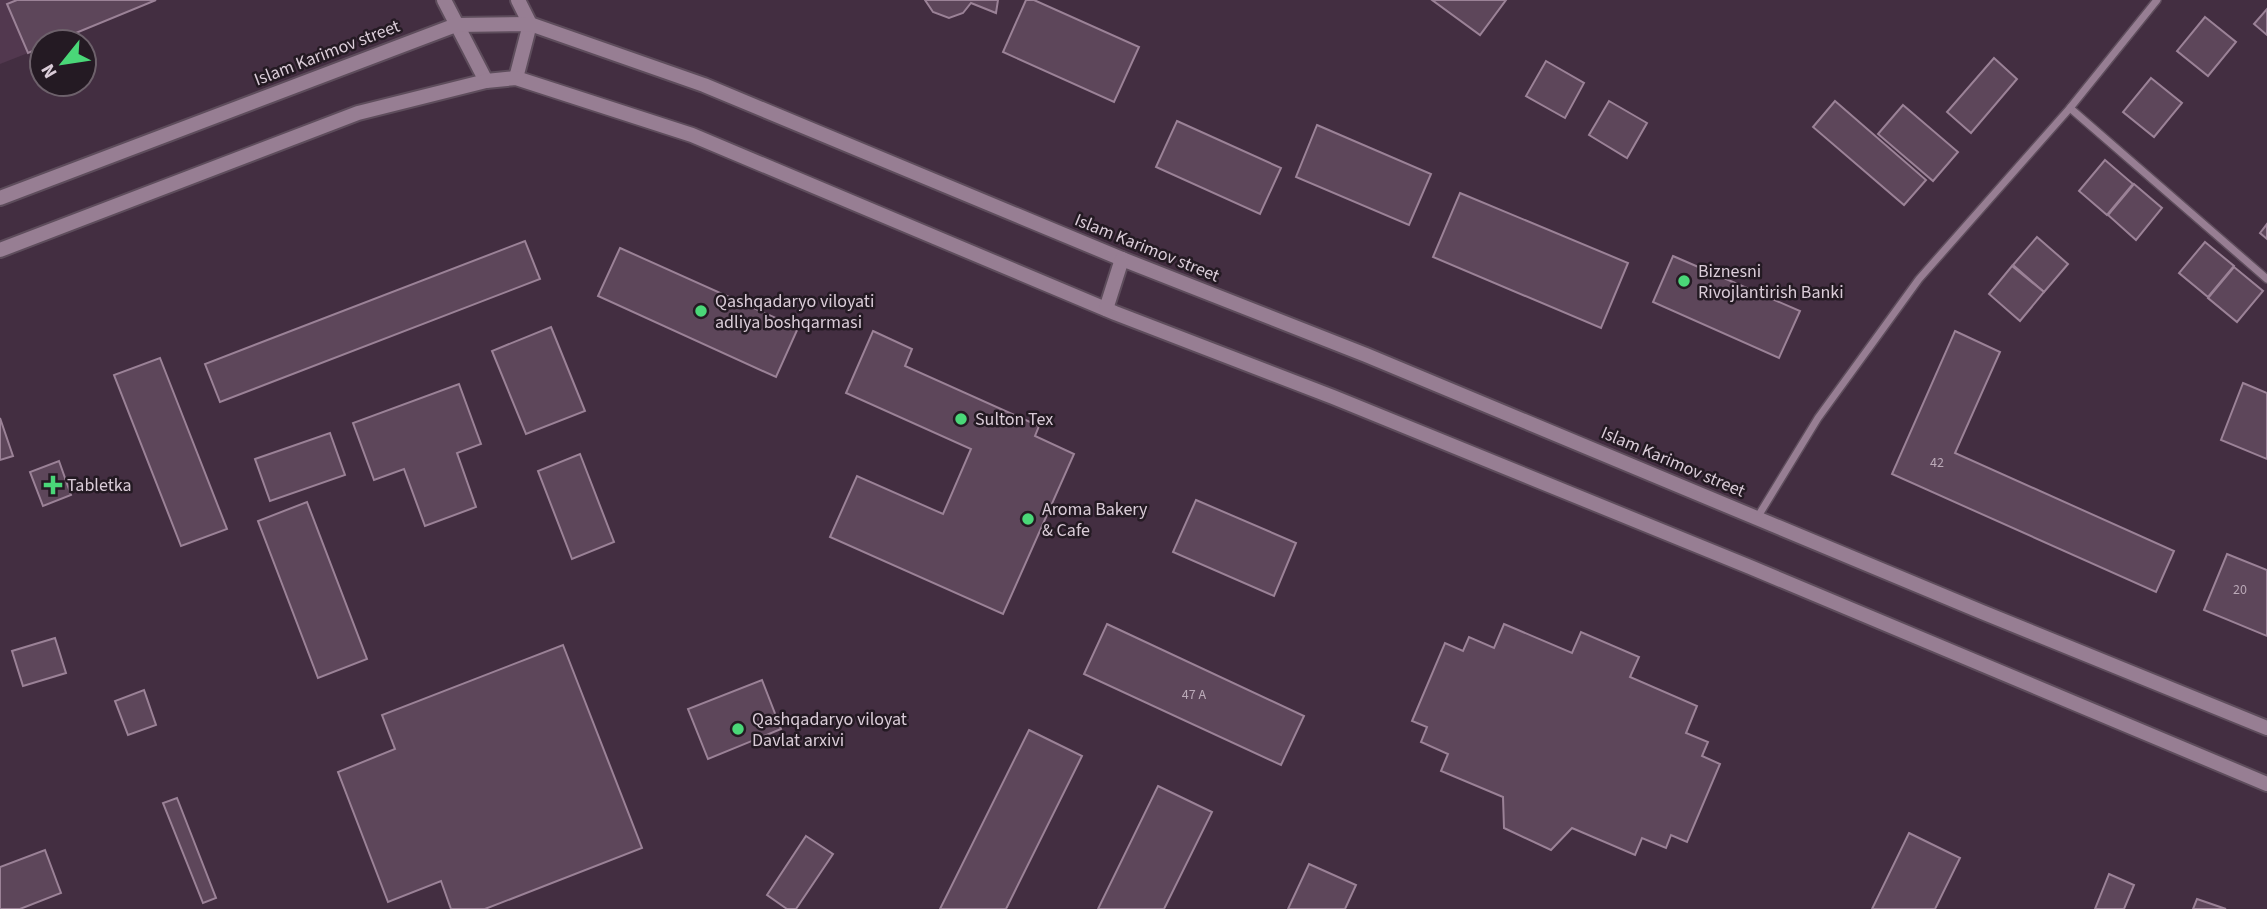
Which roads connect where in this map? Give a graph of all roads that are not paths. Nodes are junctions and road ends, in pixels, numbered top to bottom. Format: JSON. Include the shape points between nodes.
{"nodes":[{"id":1,"x":444,"y":0,"type":"edge"},
{"id":2,"x":518,"y":0,"type":"edge"},
{"id":3,"x":2157,"y":0,"type":"edge"},
{"id":4,"x":530,"y":24,"type":"junction"},
{"id":5,"x":456,"y":25,"type":"junction"},
{"id":6,"x":516,"y":78,"type":"junction"},
{"id":7,"x":486,"y":81,"type":"junction"},
{"id":8,"x":2070,"y":108,"type":"junction"},
{"id":9,"x":0,"y":198,"type":"edge"},
{"id":10,"x":0,"y":250,"type":"edge"},
{"id":11,"x":1122,"y":259,"type":"junction"},
{"id":12,"x":2267,"y":279,"type":"edge"},
{"id":13,"x":1106,"y":309,"type":"junction"},
{"id":14,"x":1757,"y":518,"type":"junction"},
{"id":15,"x":2267,"y":728,"type":"edge"},
{"id":16,"x":2267,"y":784,"type":"edge"}],
"edges":[{"from":1,"to":5,"type":"main road"},
{"from":2,"to":4,"type":"main road"},
{"from":3,"to":8,"type":"street"},
{"from":4,"to":5,"type":"main road","name":"Islam Karimov street"},
{"from":4,"to":6,"type":"main road"},
{"from":4,"to":11,"type":"main road","name":"Islam Karimov street","via":[[704,85]]},
{"from":5,"to":7,"type":"main road"},
{"from":5,"to":9,"type":"main road","name":"Islam Karimov street"},
{"from":6,"to":7,"type":"main road"},
{"from":6,"to":13,"type":"main road","via":[[692,135]]},
{"from":7,"to":10,"type":"main road","via":[[358,113]]},
{"from":8,"to":12,"type":"street"},
{"from":8,"to":14,"type":"street","via":[[1919,279],[1818,418]]},
{"from":11,"to":13,"type":"main road"},
{"from":11,"to":14,"type":"main road","name":"Islam Karimov street"},
{"from":13,"to":16,"type":"main road","via":[[1712,551]]},
{"from":14,"to":15,"type":"main road","name":"Islam Karimov street"}]}
